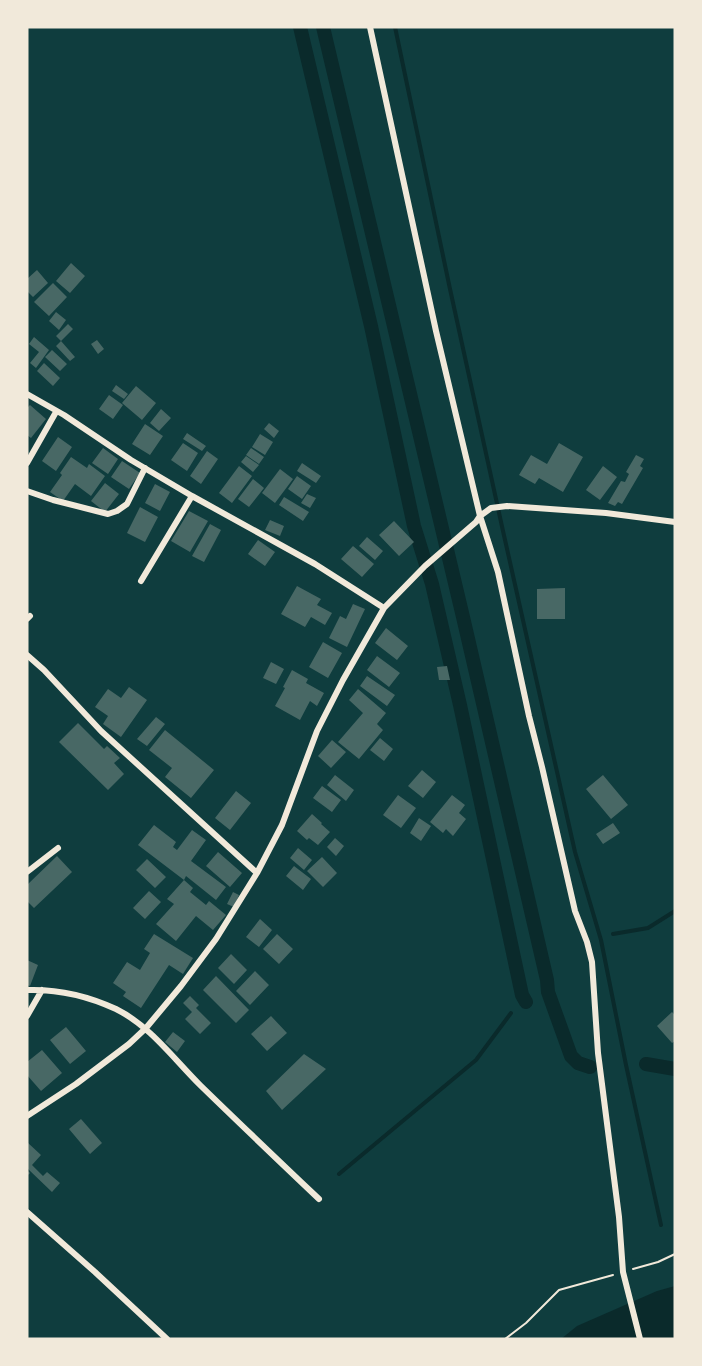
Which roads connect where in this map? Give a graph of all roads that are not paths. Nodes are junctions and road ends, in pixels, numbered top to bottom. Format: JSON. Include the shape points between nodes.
{"nodes":[{"id":1,"x":370,"y":27,"type":"edge"},
{"id":2,"x":27,"y":394,"type":"edge"},
{"id":3,"x":56,"y":411,"type":"junction"},
{"id":4,"x":27,"y":462,"type":"edge"},
{"id":5,"x":145,"y":468,"type":"junction"},
{"id":6,"x":27,"y":491,"type":"edge"},
{"id":7,"x":192,"y":496,"type":"junction"},
{"id":8,"x":480,"y":516,"type":"junction"},
{"id":9,"x":675,"y":522,"type":"edge"},
{"id":10,"x":141,"y":581,"type":"dead end"},
{"id":11,"x":384,"y":608,"type":"junction"},
{"id":12,"x":27,"y":655,"type":"edge"},
{"id":13,"x":58,"y":848,"type":"dead end"},
{"id":14,"x":27,"y":872,"type":"edge"},
{"id":15,"x":257,"y":873,"type":"junction"},
{"id":16,"x":27,"y":990,"type":"edge"},
{"id":17,"x":42,"y":990,"type":"junction"},
{"id":18,"x":27,"y":1016,"type":"edge"},
{"id":19,"x":146,"y":1028,"type":"junction"},
{"id":20,"x":27,"y":1116,"type":"edge"},
{"id":21,"x":319,"y":1198,"type":"dead end"},
{"id":22,"x":27,"y":1212,"type":"edge"},
{"id":23,"x":167,"y":1339,"type":"edge"},
{"id":24,"x":640,"y":1339,"type":"edge"}],
"edges":[{"from":1,"to":8,"type":"street"},
{"from":2,"to":3,"type":"street"},
{"from":3,"to":4,"type":"street"},
{"from":3,"to":5,"type":"street"},
{"from":5,"to":6,"type":"street","via":[[127,504],[108,514]]},
{"from":5,"to":7,"type":"street"},
{"from":7,"to":10,"type":"street"},
{"from":7,"to":11,"type":"street","via":[[315,564]]},
{"from":8,"to":9,"type":"street","via":[[491,508],[507,506]]},
{"from":8,"to":11,"type":"street"},
{"from":8,"to":24,"type":"street","via":[[498,572],[575,911],[592,962],[601,1088],[623,1272]]},
{"from":11,"to":15,"type":"street","via":[[317,731],[282,825]]},
{"from":12,"to":15,"type":"street","via":[[101,730]]},
{"from":13,"to":14,"type":"street"},
{"from":15,"to":19,"type":"street","via":[[216,939]]},
{"from":16,"to":17,"type":"street"},
{"from":17,"to":18,"type":"street"},
{"from":17,"to":19,"type":"street","via":[[90,998]]},
{"from":19,"to":20,"type":"street","via":[[76,1084]]},
{"from":19,"to":21,"type":"street"},
{"from":22,"to":23,"type":"street"}]}
